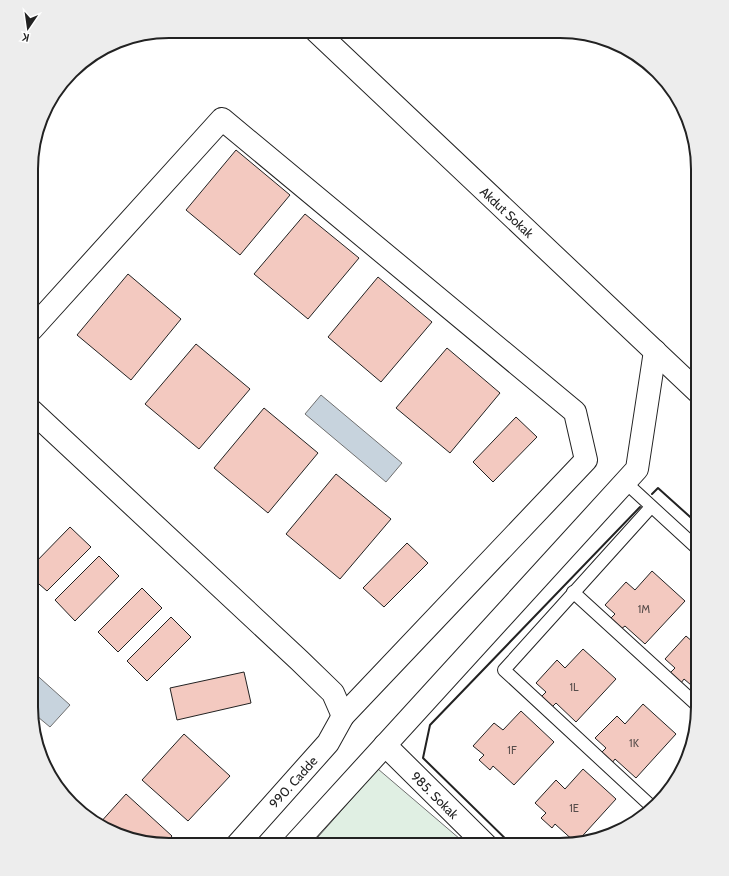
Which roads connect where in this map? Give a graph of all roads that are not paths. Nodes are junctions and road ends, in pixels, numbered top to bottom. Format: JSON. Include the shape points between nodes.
{"nodes":[{"id":1,"x":323,"y":38,"type":"edge"},
{"id":2,"x":38,"y":322,"type":"edge"},
{"id":3,"x":655,"y":351,"type":"junction"},
{"id":4,"x":691,"y":385,"type":"edge"},
{"id":5,"x":38,"y":417,"type":"edge"},
{"id":6,"x":625,"y":482,"type":"junction"},
{"id":7,"x":651,"y":507,"type":"junction"},
{"id":8,"x":691,"y":543,"type":"edge"},
{"id":9,"x":573,"y":592,"type":"junction"},
{"id":10,"x":691,"y":700,"type":"edge"},
{"id":11,"x":343,"y":716,"type":"junction"},
{"id":12,"x":385,"y":745,"type":"junction"},
{"id":13,"x":649,"y":804,"type":"edge"},
{"id":14,"x":243,"y":838,"type":"edge"},
{"id":15,"x":300,"y":838,"type":"edge"},
{"id":16,"x":479,"y":838,"type":"edge"}],
"edges":[{"from":1,"to":3,"type":"street","name":"Akdut Sokak"},
{"from":2,"to":11,"type":"street","name":"990. Cadde","via":[[222,119],[575,412],[586,460]]},
{"from":3,"to":4,"type":"street","name":"Akdut Sokak"},
{"from":3,"to":6,"type":"street","via":[[637,469]]},
{"from":5,"to":11,"type":"street","via":[[294,654],[333,693]]},
{"from":6,"to":7,"type":"lane"},
{"from":6,"to":12,"type":"street"},
{"from":7,"to":8,"type":"lane"},
{"from":7,"to":9,"type":"lane"},
{"from":9,"to":10,"type":"lane"},
{"from":9,"to":13,"type":"lane","via":[[504,670]]},
{"from":11,"to":14,"type":"street","name":"990. Cadde","via":[[328,743]]},
{"from":12,"to":15,"type":"street"},
{"from":12,"to":16,"type":"street","name":"985. Sokak"}]}
